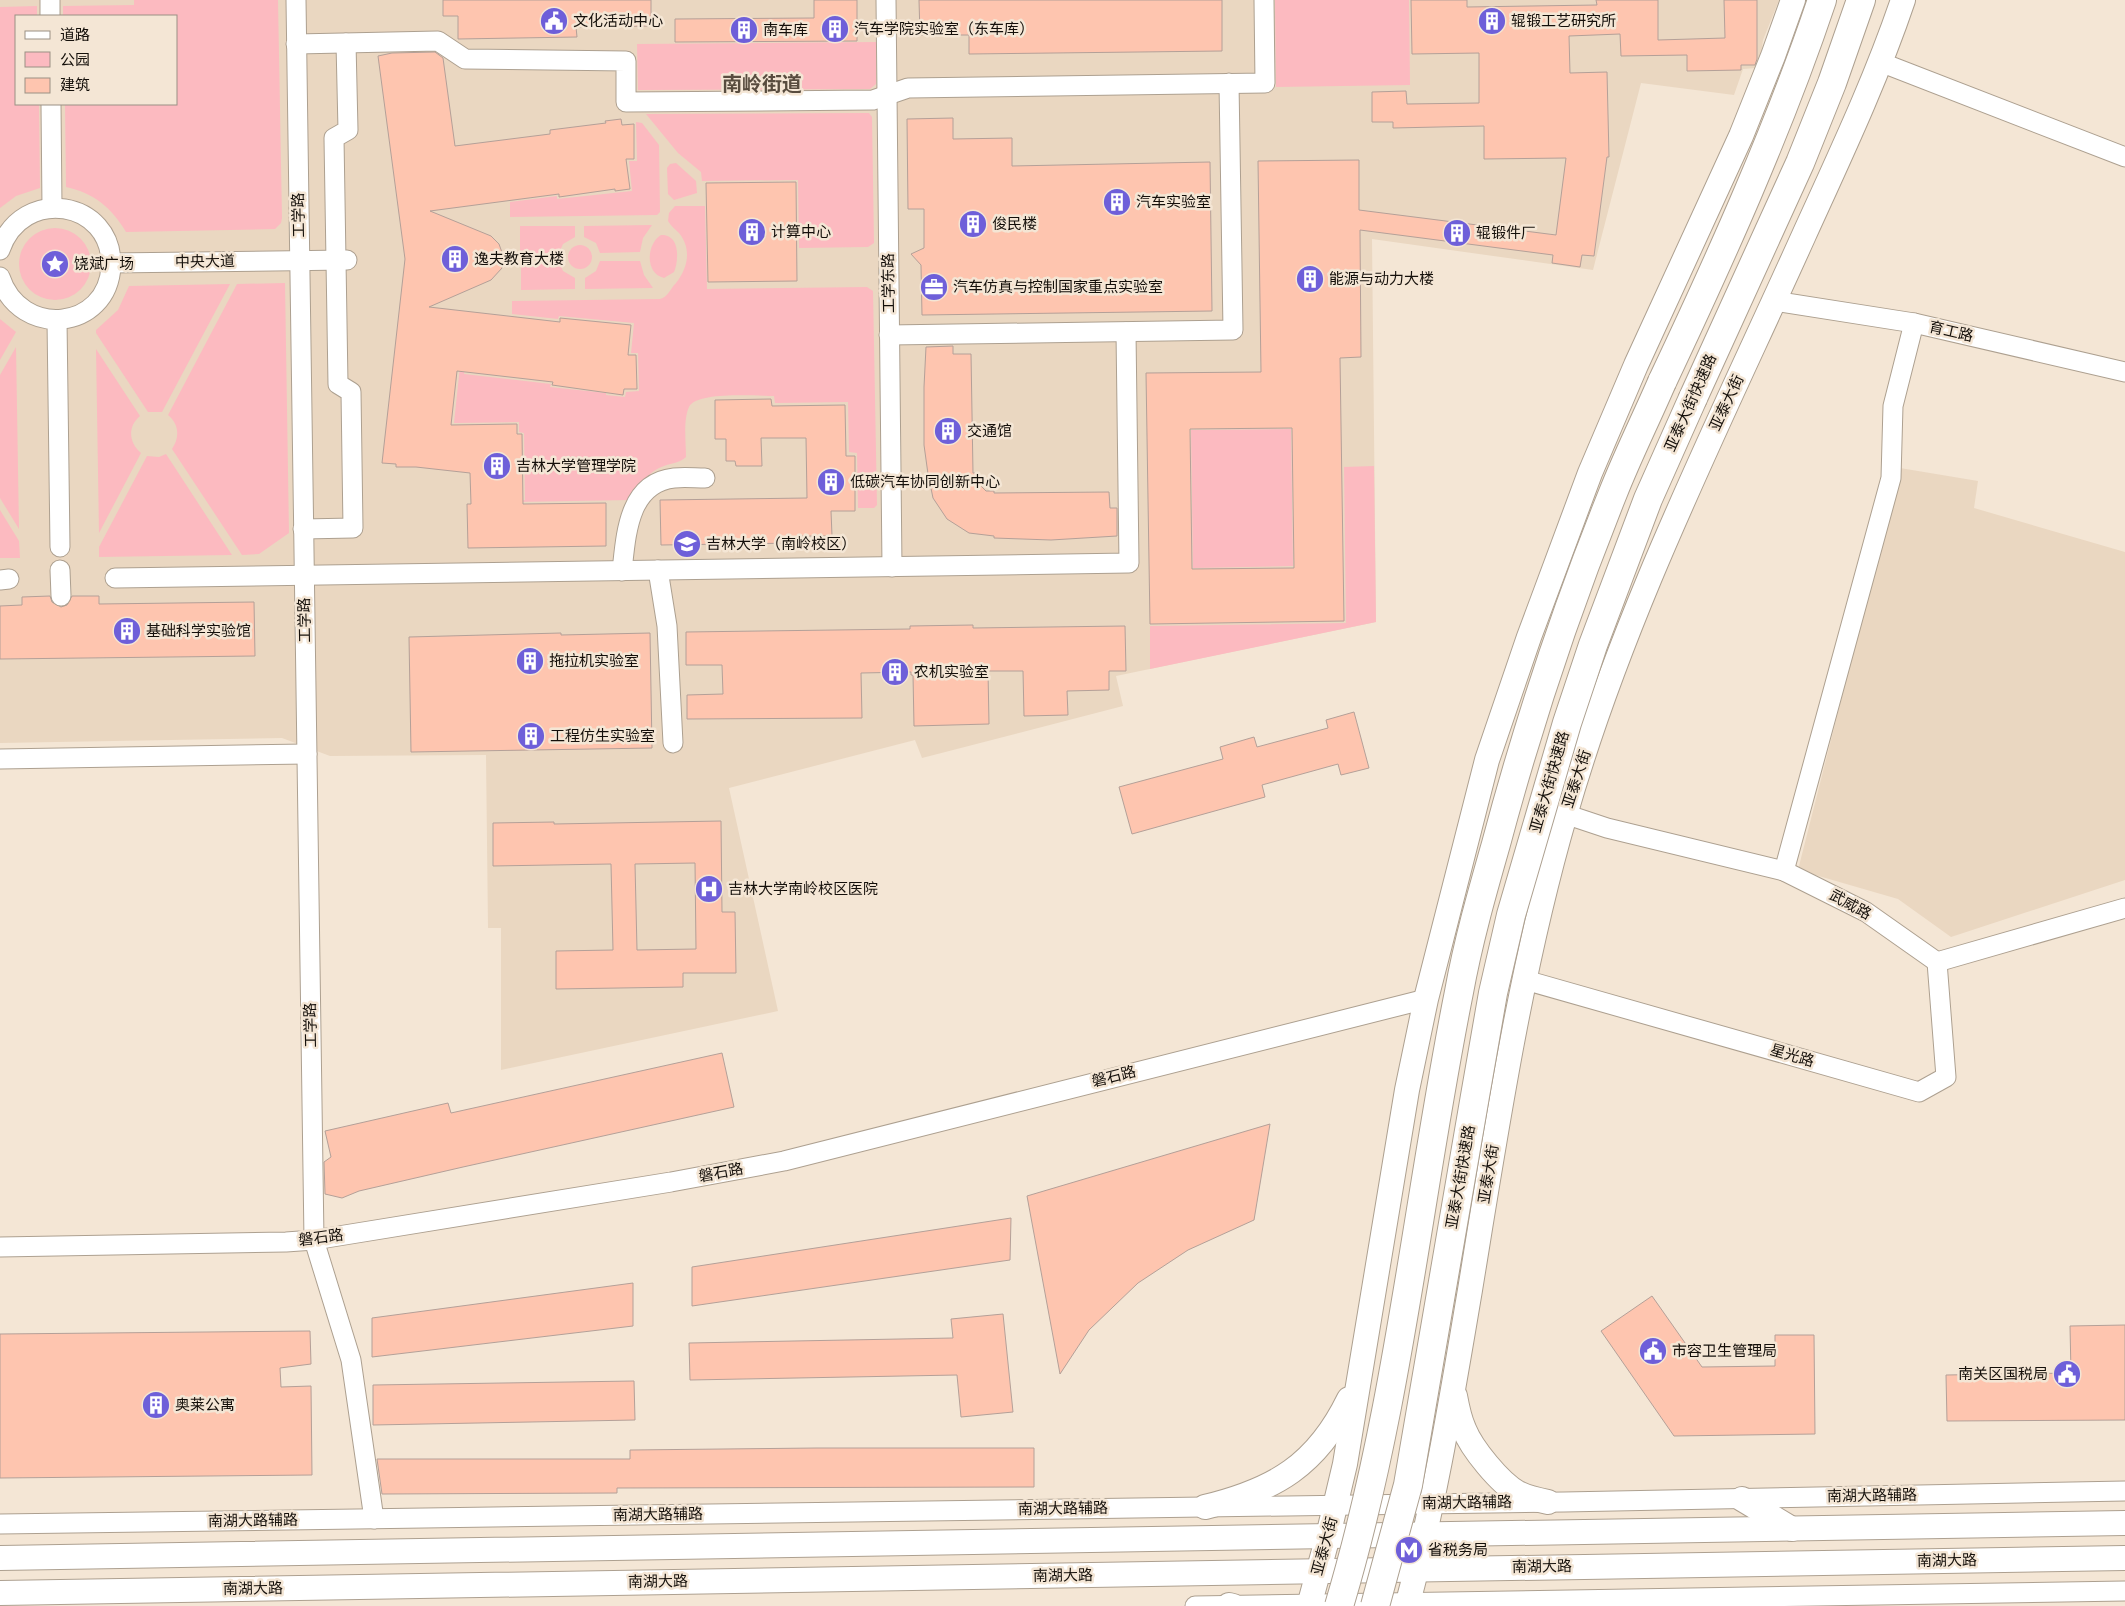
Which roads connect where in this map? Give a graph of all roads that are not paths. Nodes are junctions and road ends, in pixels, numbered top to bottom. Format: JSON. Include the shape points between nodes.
{"nodes":[{"id":1,"x":50,"y":0,"type":"edge"},
{"id":2,"x":296,"y":0,"type":"edge"},
{"id":3,"x":886,"y":0,"type":"edge"},
{"id":4,"x":1264,"y":0,"type":"edge"},
{"id":5,"x":1793,"y":0,"type":"edge"},
{"id":6,"x":1861,"y":0,"type":"edge"},
{"id":7,"x":1903,"y":0,"type":"edge"},
{"id":8,"x":1819,"y":5,"type":"edge"},
{"id":9,"x":50,"y":15,"type":"edge"},
{"id":10,"x":346,"y":42,"type":"junction"},
{"id":11,"x":296,"y":44,"type":"junction"},
{"id":12,"x":1880,"y":62,"type":"junction"},
{"id":13,"x":1229,"y":83,"type":"junction"},
{"id":14,"x":887,"y":95,"type":"junction"},
{"id":15,"x":51,"y":105,"type":"edge"},
{"id":16,"x":2125,"y":157,"type":"edge"},
{"id":17,"x":52,"y":208,"type":"junction"},
{"id":18,"x":0,"y":250,"type":"edge"},
{"id":19,"x":342,"y":260,"type":"junction"},
{"id":20,"x":300,"y":261,"type":"junction"},
{"id":21,"x":111,"y":263,"type":"junction"},
{"id":22,"x":0,"y":277,"type":"edge"},
{"id":23,"x":1774,"y":301,"type":"junction"},
{"id":24,"x":57,"y":320,"type":"junction"},
{"id":25,"x":1914,"y":323,"type":"junction"},
{"id":26,"x":1126,"y":332,"type":"junction"},
{"id":27,"x":889,"y":335,"type":"junction"},
{"id":28,"x":2125,"y":372,"type":"edge"},
{"id":29,"x":705,"y":478,"type":"dead end"},
{"id":30,"x":303,"y":529,"type":"junction"},
{"id":31,"x":60,"y":547,"type":"dead end"},
{"id":32,"x":892,"y":567,"type":"junction"},
{"id":33,"x":60,"y":570,"type":"dead end"},
{"id":34,"x":658,"y":570,"type":"junction"},
{"id":35,"x":622,"y":571,"type":"junction"},
{"id":36,"x":304,"y":575,"type":"junction"},
{"id":37,"x":115,"y":578,"type":"dead end"},
{"id":38,"x":61,"y":596,"type":"dead end"},
{"id":39,"x":673,"y":742,"type":"dead end"},
{"id":40,"x":307,"y":754,"type":"junction"},
{"id":41,"x":0,"y":759,"type":"edge"},
{"id":42,"x":1565,"y":814,"type":"junction"},
{"id":43,"x":1784,"y":870,"type":"junction"},
{"id":44,"x":2125,"y":908,"type":"edge"},
{"id":45,"x":1937,"y":962,"type":"junction"},
{"id":46,"x":1525,"y":980,"type":"junction"},
{"id":47,"x":1426,"y":999,"type":"junction"},
{"id":48,"x":314,"y":1240,"type":"junction"},
{"id":49,"x":0,"y":1247,"type":"edge"},
{"id":50,"x":1360,"y":1375,"type":"junction"},
{"id":51,"x":1453,"y":1388,"type":"junction"},
{"id":52,"x":2125,"y":1492,"type":"edge"},
{"id":53,"x":1742,"y":1499,"type":"junction"},
{"id":54,"x":1548,"y":1502,"type":"junction"},
{"id":55,"x":1432,"y":1504,"type":"junction"},
{"id":56,"x":1336,"y":1505,"type":"junction"},
{"id":57,"x":1206,"y":1507,"type":"junction"},
{"id":58,"x":374,"y":1519,"type":"junction"},
{"id":59,"x":2125,"y":1523,"type":"edge"},
{"id":60,"x":0,"y":1524,"type":"edge"},
{"id":61,"x":1792,"y":1529,"type":"junction"},
{"id":62,"x":1426,"y":1534,"type":"junction"},
{"id":63,"x":1328,"y":1536,"type":"junction"},
{"id":64,"x":0,"y":1558,"type":"edge"},
{"id":65,"x":2125,"y":1558,"type":"edge"},
{"id":66,"x":1417,"y":1570,"type":"junction"},
{"id":67,"x":1319,"y":1571,"type":"junction"},
{"id":68,"x":2125,"y":1590,"type":"edge"},
{"id":69,"x":0,"y":1593,"type":"edge"},
{"id":70,"x":1408,"y":1604,"type":"edge"},
{"id":71,"x":1310,"y":1605,"type":"edge"},
{"id":72,"x":1195,"y":1606,"type":"edge"},
{"id":73,"x":1231,"y":1606,"type":"edge"},
{"id":74,"x":1339,"y":1606,"type":"edge"},
{"id":75,"x":1375,"y":1606,"type":"edge"}],
"edges":[{"from":1,"to":9,"type":"street"},
{"from":2,"to":11,"type":"street","name":"工学路"},
{"from":3,"to":14,"type":"street","name":"工学东路"},
{"from":4,"to":13,"type":"street","via":[[1265,82]]},
{"from":5,"to":47,"type":"main road","name":"亚泰大街","via":[[1740,136],[1590,473],[1554,567],[1487,760]]},
{"from":6,"to":75,"type":"highway","name":"亚泰大街快速路","bridge":true,"via":[[1800,163],[1648,499],[1567,723],[1511,915],[1493,993],[1408,1485]]},
{"from":7,"to":12,"type":"main road","name":"亚泰大街"},
{"from":8,"to":74,"type":"highway","bridge":true,"via":[[1755,176],[1615,488],[1558,640],[1504,814],[1459,990],[1392,1380],[1355,1555]]},
{"from":10,"to":11,"type":"street"},
{"from":10,"to":14,"type":"street","via":[[438,41],[465,59],[626,61],[626,102],[873,100]]},
{"from":10,"to":19,"type":"street","via":[[348,130],[334,138]]},
{"from":11,"to":20,"type":"street","name":"工学路"},
{"from":12,"to":16,"type":"street"},
{"from":12,"to":23,"type":"main road","name":"亚泰大街"},
{"from":13,"to":14,"type":"street","via":[[908,88]]},
{"from":13,"to":26,"type":"street","via":[[1232,330]]},
{"from":14,"to":27,"type":"street","name":"工学东路"},
{"from":15,"to":17,"type":"street"},
{"from":17,"to":18,"type":"street","via":[[37,210],[17,222],[9,230]]},
{"from":17,"to":21,"type":"street","via":[[72,210],[93,222],[106,241]]},
{"from":19,"to":20,"type":"street","name":"中央大道"},
{"from":19,"to":30,"type":"street","via":[[338,384],[351,392],[353,528]]},
{"from":20,"to":21,"type":"street","name":"中央大道"},
{"from":20,"to":30,"type":"street","name":"工学路"},
{"from":21,"to":24,"type":"street","via":[[106,287],[92,306],[72,318]]},
{"from":22,"to":24,"type":"street","via":[[16,305],[37,317]]},
{"from":23,"to":25,"type":"street","name":"育工路"},
{"from":23,"to":42,"type":"main road","name":"亚泰大街","via":[[1641,598]]},
{"from":24,"to":31,"type":"street"},
{"from":25,"to":28,"type":"street","name":"育工路"},
{"from":25,"to":43,"type":"street","via":[[1893,406],[1891,478]]},
{"from":26,"to":27,"type":"street"},
{"from":26,"to":32,"type":"street","via":[[1129,563]]},
{"from":27,"to":32,"type":"street","name":"工学东路"},
{"from":29,"to":35,"type":"street","via":[[674,478],[651,487],[641,496],[633,509],[626,534]]},
{"from":30,"to":36,"type":"street","name":"工学路"},
{"from":32,"to":34,"type":"street"},
{"from":33,"to":38,"type":"street"},
{"from":34,"to":35,"type":"street"},
{"from":34,"to":39,"type":"street","via":[[667,626]]},
{"from":35,"to":36,"type":"street"},
{"from":36,"to":37,"type":"street"},
{"from":36,"to":40,"type":"street","name":"工学路"},
{"from":40,"to":41,"type":"street"},
{"from":40,"to":48,"type":"street","name":"工学路"},
{"from":42,"to":43,"type":"street","name":"武威路","via":[[1607,828]]},
{"from":42,"to":46,"type":"main road","name":"亚泰大街"},
{"from":43,"to":45,"type":"street","name":"武威路","via":[[1866,912]]},
{"from":44,"to":45,"type":"street"},
{"from":45,"to":46,"type":"street","name":"星光路","via":[[1946,1077],[1920,1092]]},
{"from":46,"to":51,"type":"main road","name":"亚泰大街","via":[[1504,1083]]},
{"from":47,"to":48,"type":"street","name":"磐石路","via":[[784,1161]]},
{"from":47,"to":50,"type":"main road","name":"亚泰大街","via":[[1407,1090]]},
{"from":48,"to":49,"type":"street","name":"磐石路"},
{"from":48,"to":58,"type":"street","name":"工学路","via":[[351,1360]]},
{"from":50,"to":56,"type":"main road","name":"亚泰大街"},
{"from":50,"to":57,"type":"main road","via":[[1333,1428],[1302,1464],[1261,1489]]},
{"from":51,"to":54,"type":"main road","via":[[1465,1431],[1491,1468],[1518,1493]]},
{"from":51,"to":55,"type":"main road","name":"亚泰大街"},
{"from":52,"to":53,"type":"street","name":"南湖大路辅路"},
{"from":53,"to":54,"type":"street","name":"南湖大路辅路"},
{"from":53,"to":61,"type":"main road"},
{"from":54,"to":55,"type":"street","name":"南湖大路辅路"},
{"from":55,"to":56,"type":"street","name":"南湖大路辅路"},
{"from":55,"to":62,"type":"main road","name":"亚泰大街"},
{"from":56,"to":57,"type":"street","name":"南湖大路辅路"},
{"from":56,"to":63,"type":"main road","name":"亚泰大街"},
{"from":57,"to":58,"type":"street","name":"南湖大路辅路"},
{"from":58,"to":60,"type":"street","name":"南湖大路辅路"},
{"from":59,"to":61,"type":"main road"},
{"from":61,"to":62,"type":"main road"},
{"from":62,"to":63,"type":"main road"},
{"from":62,"to":66,"type":"main road","name":"亚泰大街"},
{"from":63,"to":64,"type":"main road"},
{"from":63,"to":67,"type":"main road","name":"亚泰大街"},
{"from":65,"to":66,"type":"main road","name":"南湖大路"},
{"from":66,"to":67,"type":"main road","name":"南湖大路"},
{"from":66,"to":70,"type":"main road","name":"亚泰大街"},
{"from":67,"to":69,"type":"main road","name":"南湖大路"},
{"from":67,"to":71,"type":"main road","name":"亚泰大街"},
{"from":68,"to":70,"type":"street"},
{"from":70,"to":71,"type":"street"},
{"from":71,"to":73,"type":"street"},
{"from":72,"to":73,"type":"street"}]}
